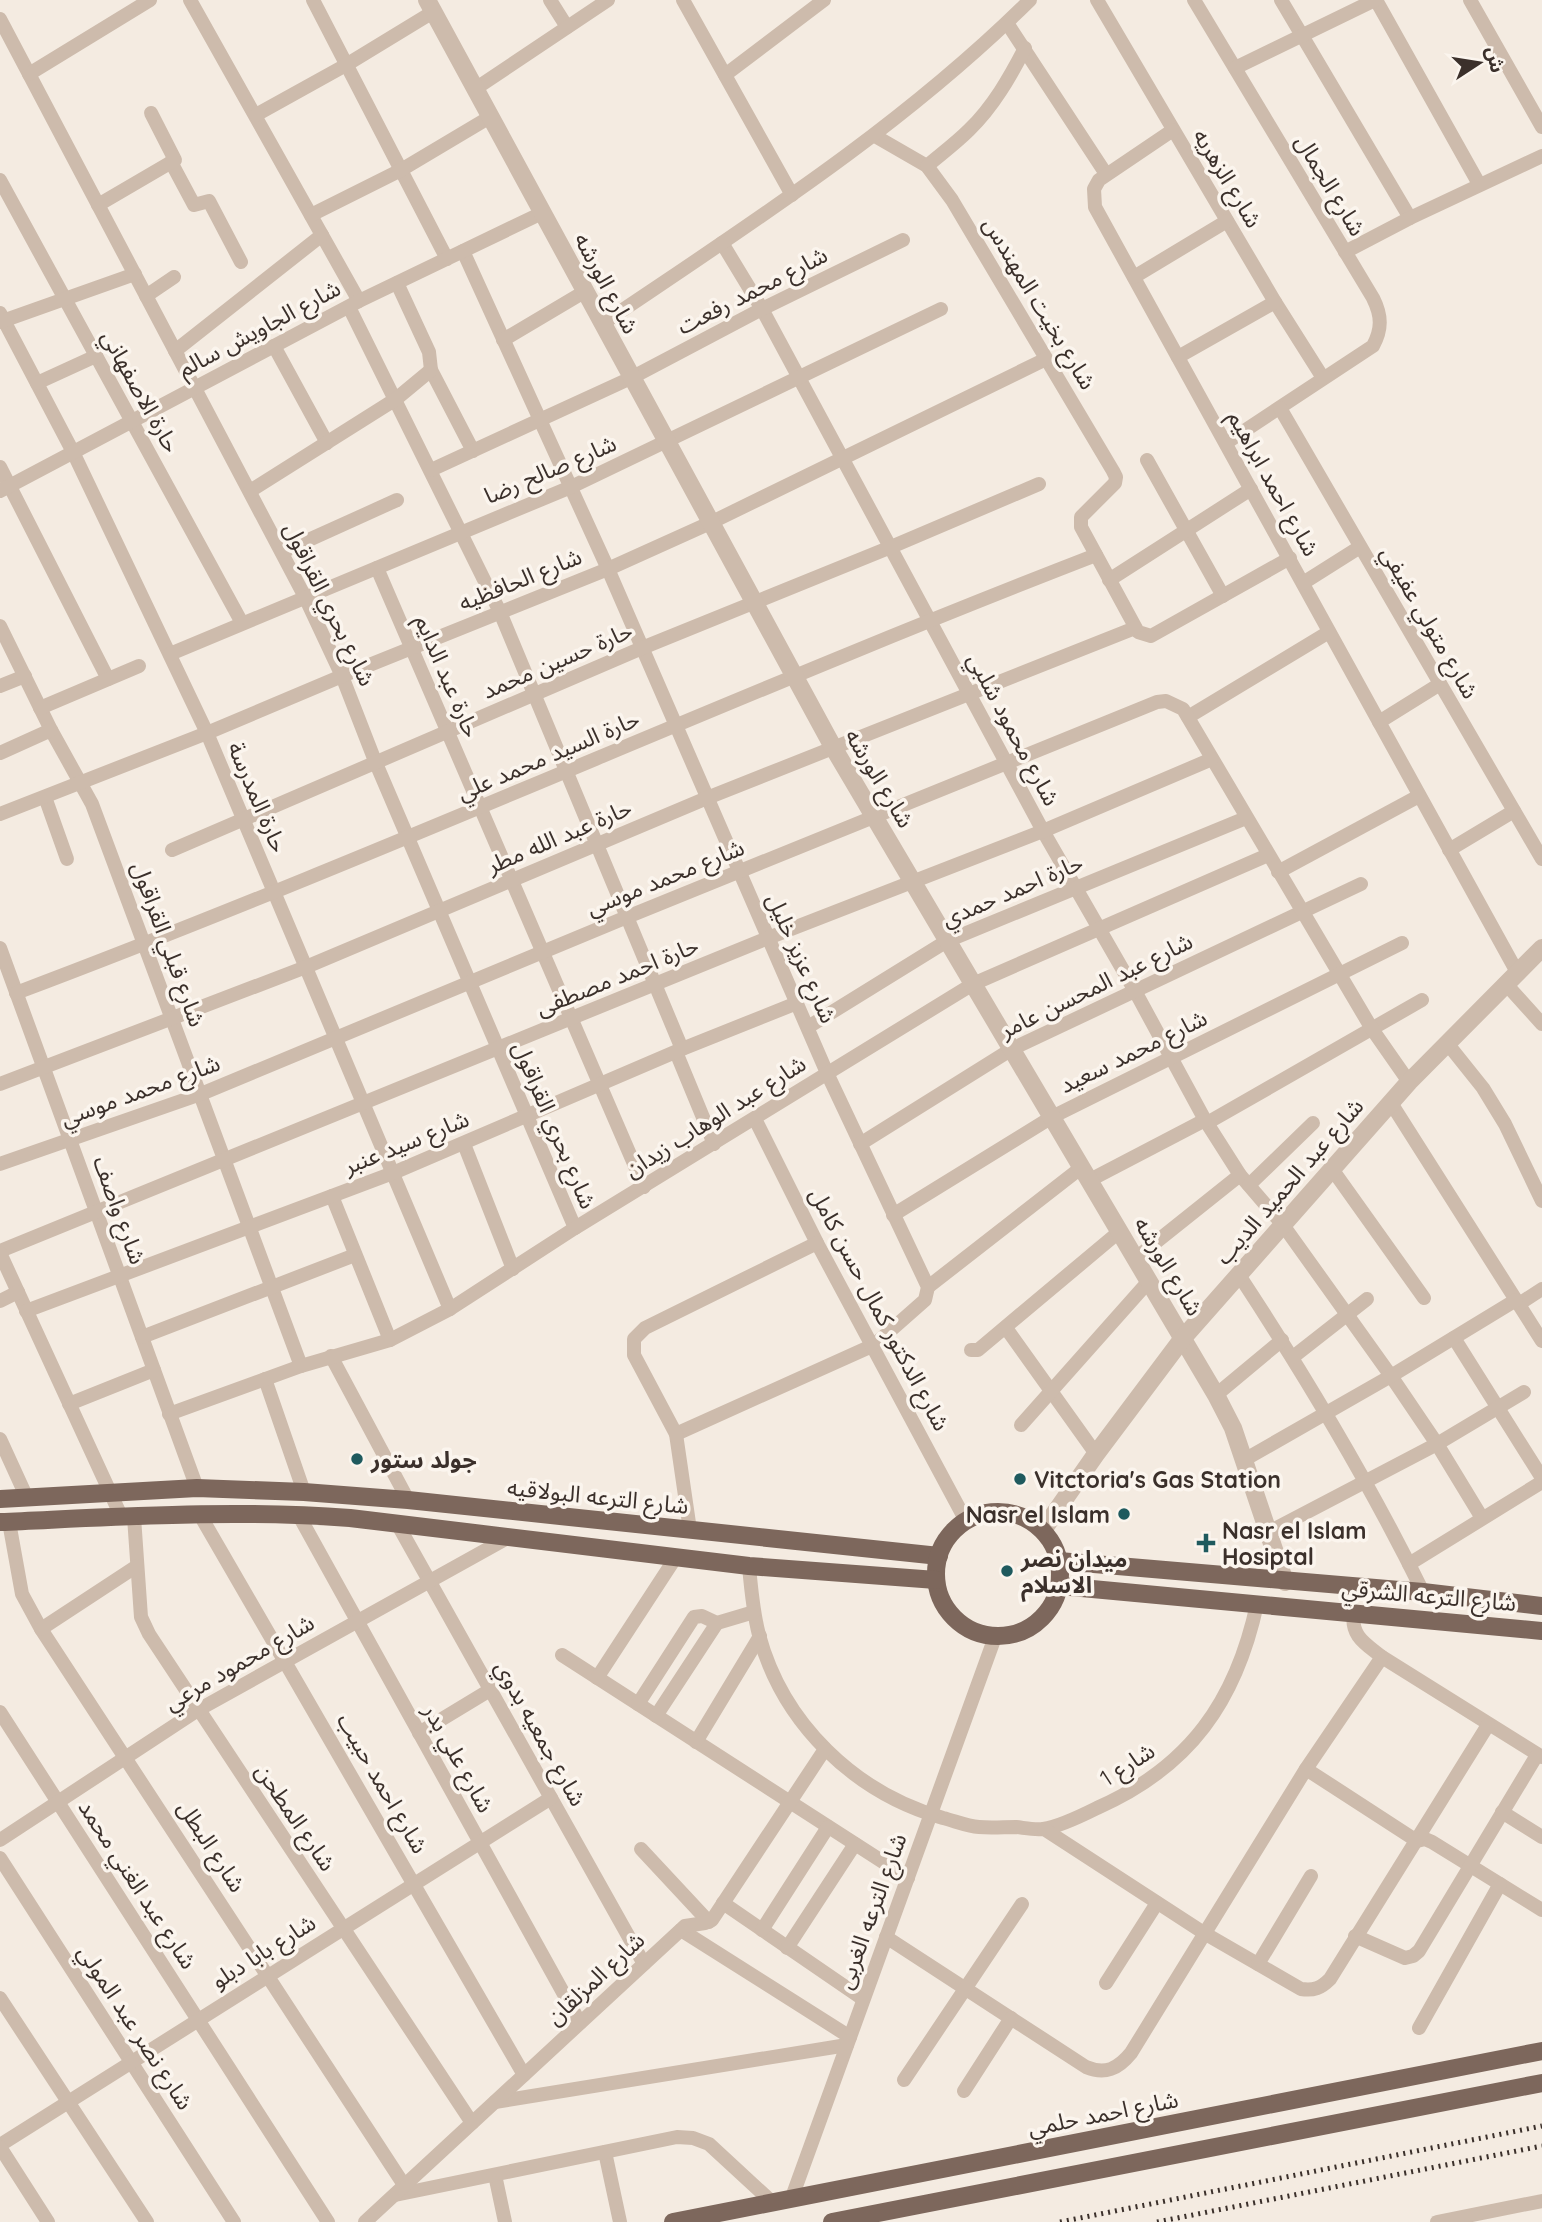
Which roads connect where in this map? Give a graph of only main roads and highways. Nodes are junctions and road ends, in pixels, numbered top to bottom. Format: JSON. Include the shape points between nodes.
{"nodes":[{"id":1,"x":0,"y":1499,"type":"edge"},
{"id":2,"x":4,"y":1522,"type":"edge"},
{"id":3,"x":939,"y":1556,"type":"junction"},
{"id":4,"x":1059,"y":1561,"type":"junction"},
{"id":5,"x":936,"y":1580,"type":"junction"},
{"id":6,"x":1060,"y":1586,"type":"junction"},
{"id":7,"x":1542,"y":1606,"type":"edge"},
{"id":8,"x":1542,"y":1631,"type":"edge"},
{"id":9,"x":1542,"y":2051,"type":"edge"},
{"id":10,"x":1542,"y":2083,"type":"edge"},
{"id":11,"x":673,"y":2222,"type":"edge"},
{"id":12,"x":832,"y":2222,"type":"edge"}],
"edges":[{"from":1,"to":3,"type":"main road","name":"شارع الترعه البولاقيه","via":[[197,1488],[304,1492]]},
{"from":2,"to":5,"type":"main road","via":[[298,1514],[749,1566]]},
{"from":3,"to":4,"type":"main road","via":[[949,1536],[966,1521],[1008,1512],[1043,1530]]},
{"from":3,"to":5,"type":"main road"},
{"from":4,"to":6,"type":"main road"},
{"from":4,"to":7,"type":"main road","name":"شارع الترعه الشرقي"},
{"from":5,"to":6,"type":"main road","via":[[951,1615],[970,1630],[995,1637],[1017,1634],[1037,1624],[1052,1607]]},
{"from":6,"to":8,"type":"main road","name":"شارع الترعه الشرقي"},
{"from":9,"to":11,"type":"main road","name":"شارع احمد حلمي"},
{"from":10,"to":12,"type":"main road"}]}
